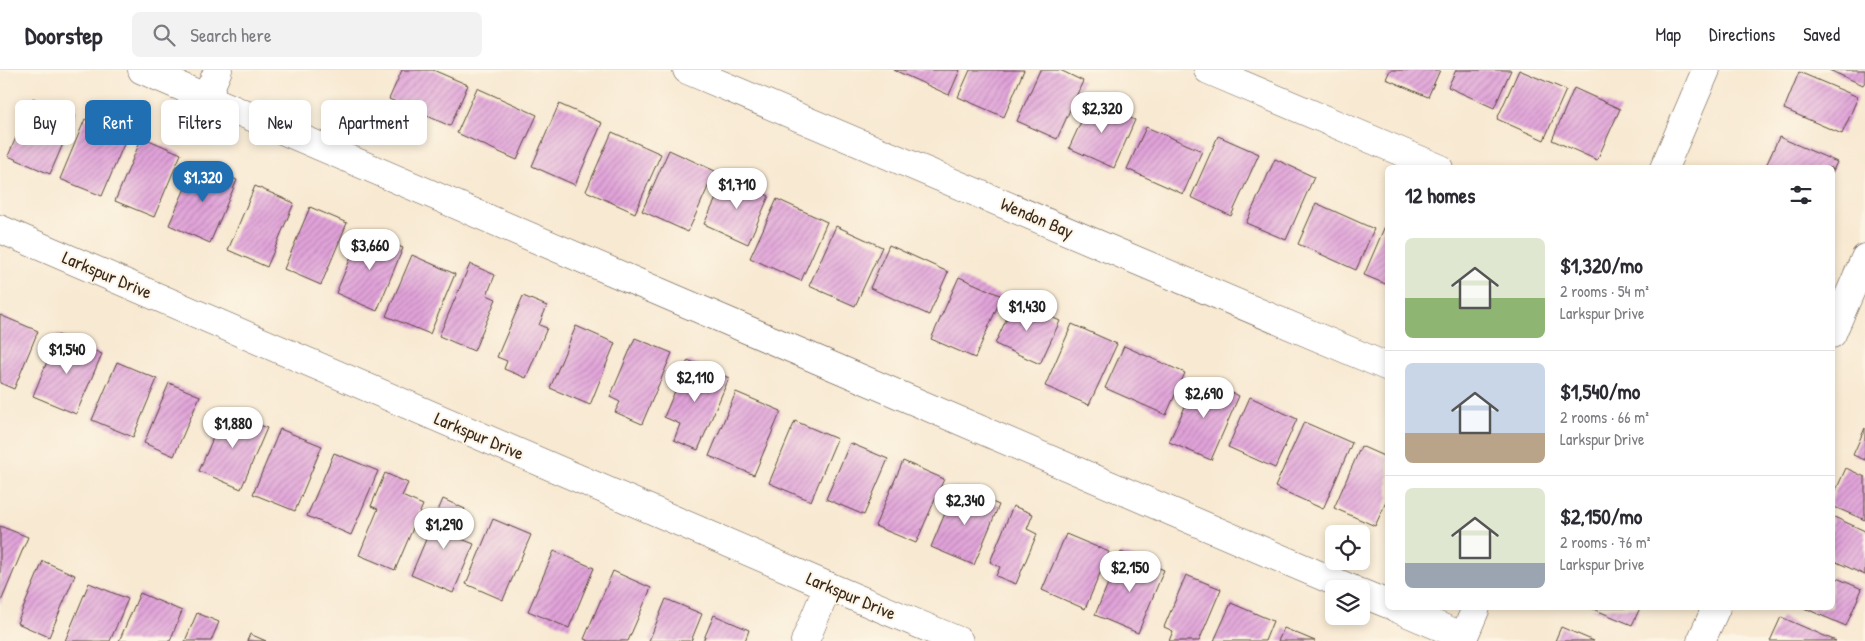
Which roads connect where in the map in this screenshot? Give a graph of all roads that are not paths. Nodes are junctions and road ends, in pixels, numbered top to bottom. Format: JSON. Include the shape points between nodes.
{"nodes":[{"id":1,"x":142,"y":70,"type":"edge"},
{"id":2,"x":218,"y":70,"type":"edge"},
{"id":3,"x":687,"y":70,"type":"edge"},
{"id":4,"x":1208,"y":70,"type":"edge"},
{"id":5,"x":1706,"y":70,"type":"edge"},
{"id":6,"x":206,"y":98,"type":"junction"},
{"id":7,"x":1432,"y":165,"type":"edge"},
{"id":8,"x":1665,"y":165,"type":"edge"},
{"id":9,"x":0,"y":229,"type":"edge"},
{"id":10,"x":1865,"y":258,"type":"edge"},
{"id":11,"x":1835,"y":327,"type":"edge"},
{"id":12,"x":1385,"y":366,"type":"edge"},
{"id":13,"x":1331,"y":580,"type":"edge"},
{"id":14,"x":828,"y":586,"type":"junction"},
{"id":15,"x":1370,"y":597,"type":"edge"},
{"id":16,"x":1385,"y":603,"type":"edge"},
{"id":17,"x":1400,"y":610,"type":"edge"},
{"id":18,"x":1475,"y":610,"type":"edge"},
{"id":19,"x":1715,"y":610,"type":"edge"},
{"id":20,"x":1463,"y":639,"type":"edge"},
{"id":21,"x":805,"y":641,"type":"edge"},
{"id":22,"x":959,"y":641,"type":"edge"},
{"id":23,"x":1702,"y":641,"type":"edge"}],
"edges":[{"from":1,"to":6,"type":"street"},
{"from":2,"to":6,"type":"street"},
{"from":3,"to":12,"type":"street","name":"Wendon Bay"},
{"from":4,"to":7,"type":"street"},
{"from":5,"to":8,"type":"street"},
{"from":6,"to":13,"type":"street"},
{"from":9,"to":14,"type":"street","name":"Larkspur Drive"},
{"from":10,"to":11,"type":"street"},
{"from":14,"to":21,"type":"street"},
{"from":14,"to":22,"type":"street","name":"Larkspur Drive"},
{"from":15,"to":16,"type":"street"},
{"from":17,"to":20,"type":"street"},
{"from":18,"to":20,"type":"street"},
{"from":19,"to":23,"type":"street"}]}
